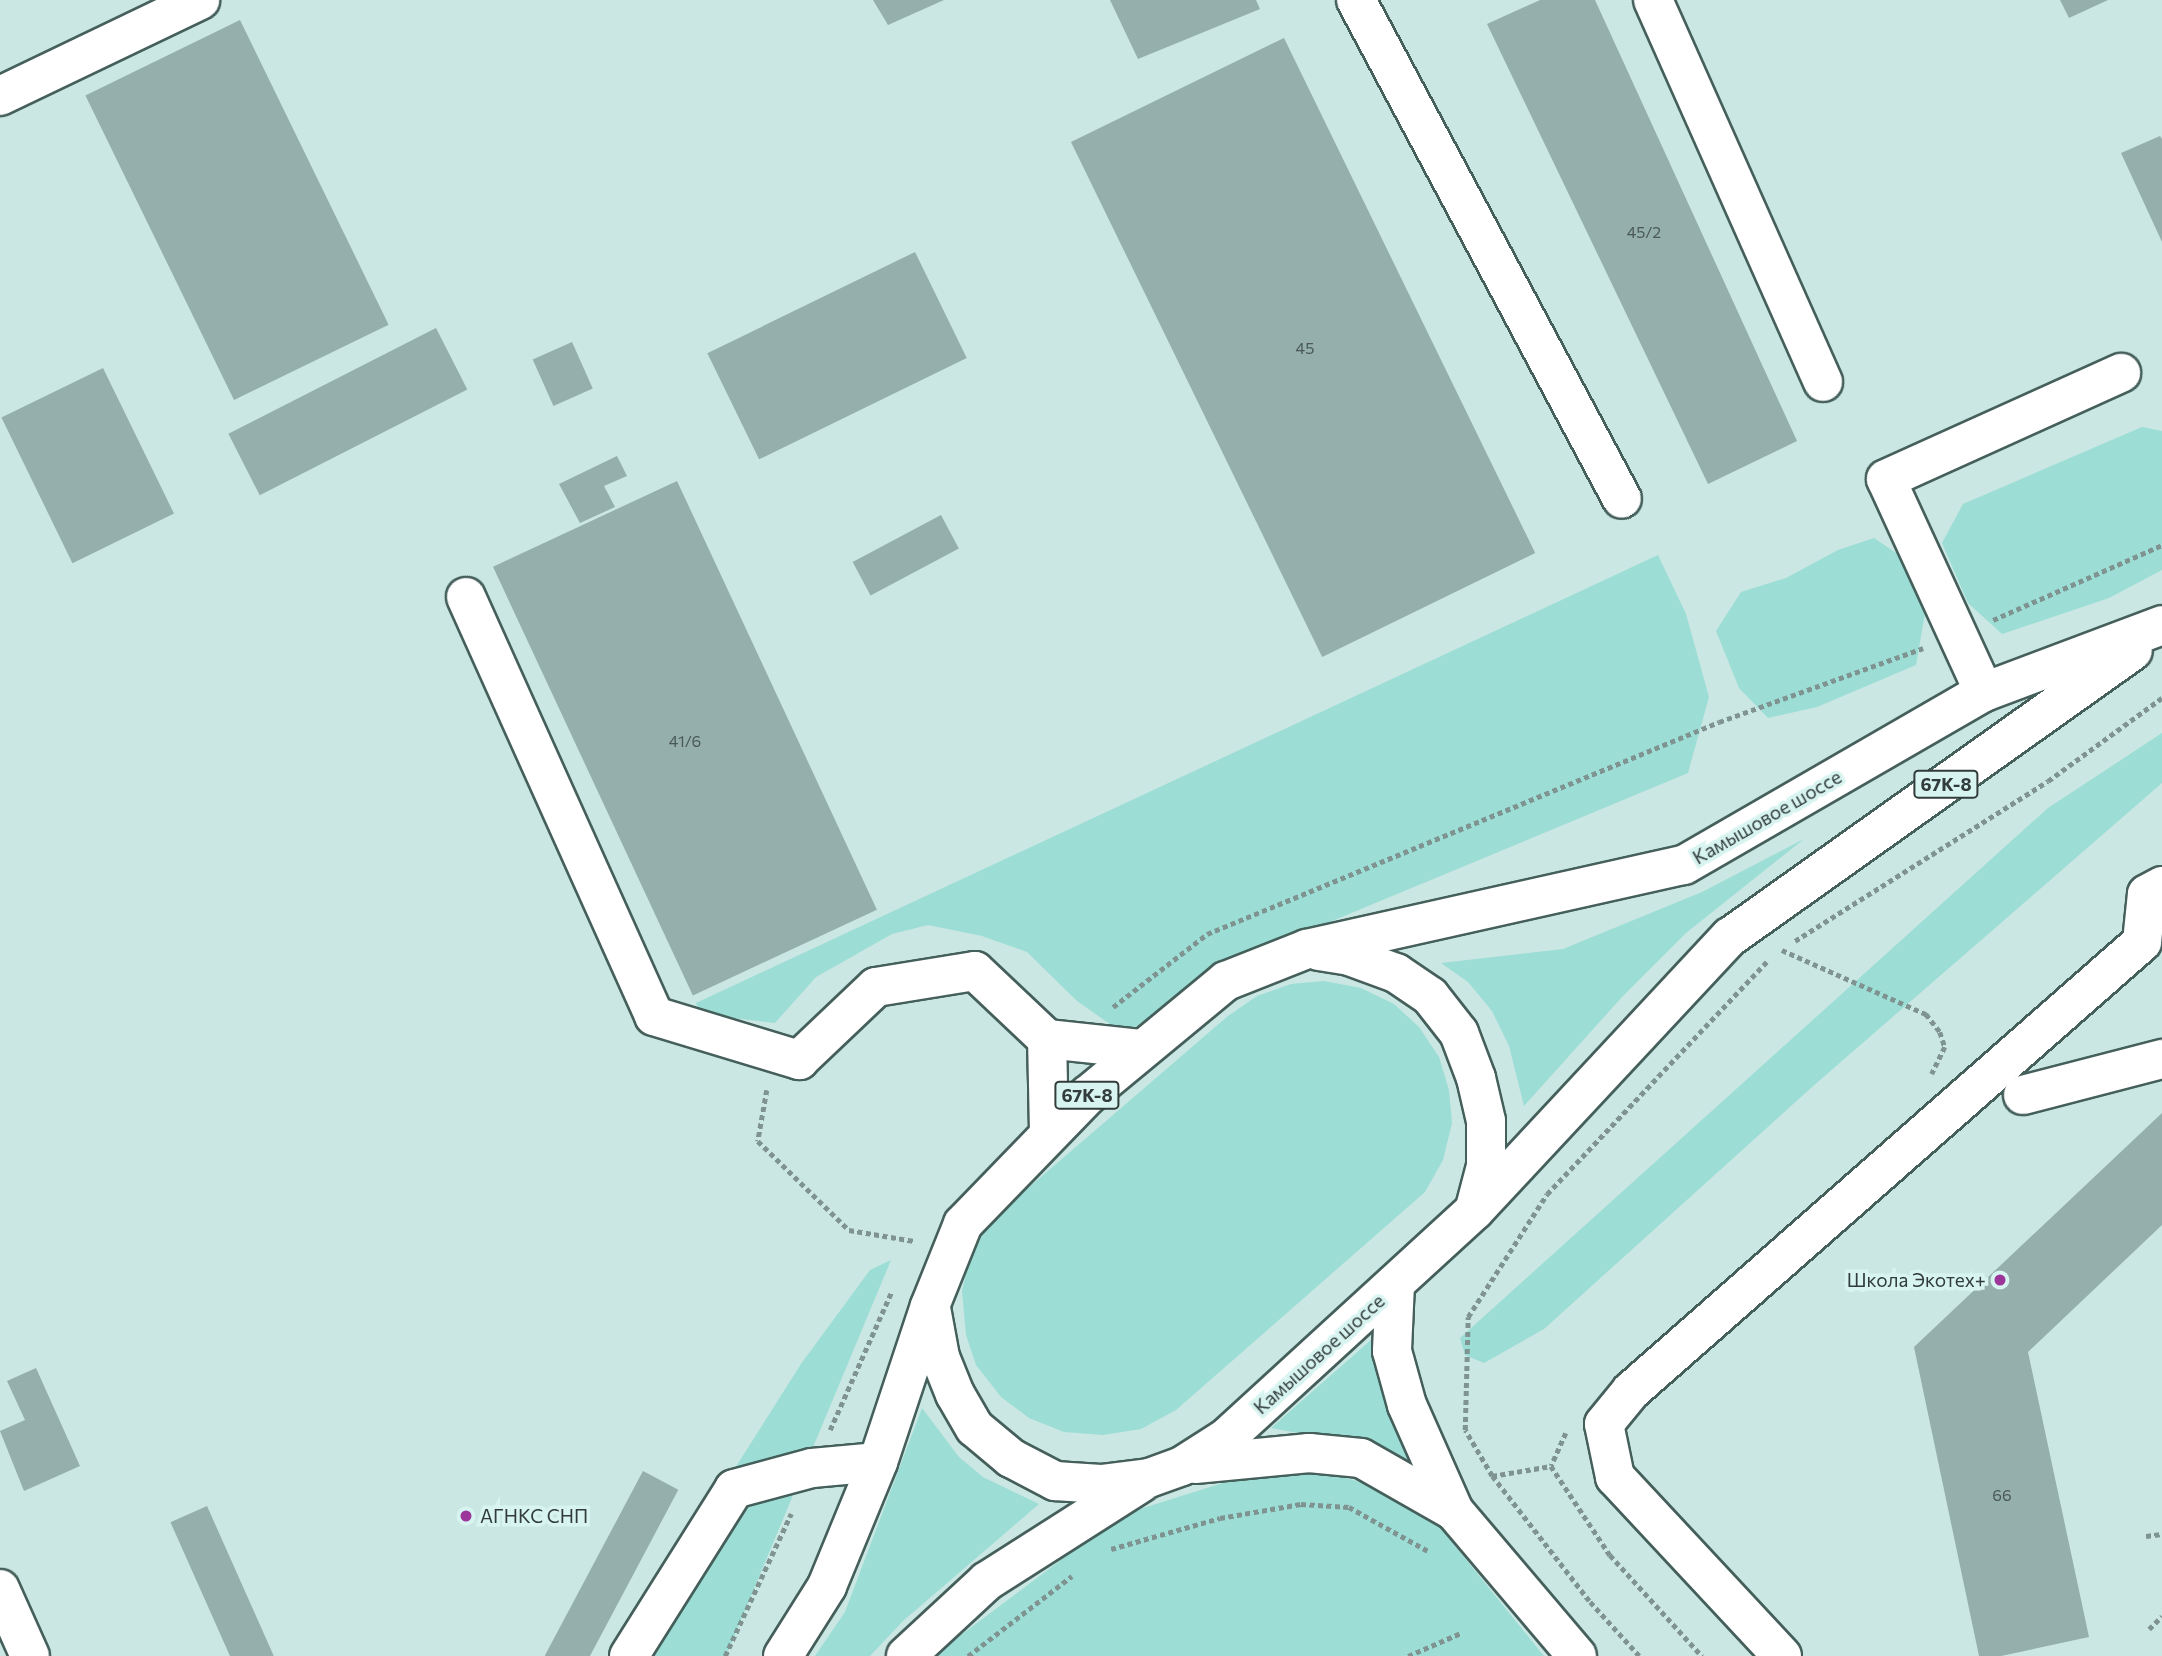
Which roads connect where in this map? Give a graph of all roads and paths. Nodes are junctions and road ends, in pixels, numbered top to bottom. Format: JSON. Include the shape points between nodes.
{"nodes":[{"id":1,"x":200,"y":0,"type":"edge"},
{"id":2,"x":1356,"y":0,"type":"edge"},
{"id":3,"x":1653,"y":0,"type":"edge"},
{"id":4,"x":0,"y":96,"type":"edge"},
{"id":5,"x":2121,"y":373,"type":"dead end"},
{"id":6,"x":1823,"y":382,"type":"dead end"},
{"id":7,"x":1622,"y":499,"type":"dead end"},
{"id":8,"x":2162,"y":545,"type":"edge"},
{"id":9,"x":466,"y":597,"type":"dead end"},
{"id":10,"x":2162,"y":628,"type":"edge"},
{"id":11,"x":1958,"y":635,"type":"junction"},
{"id":12,"x":1984,"y":692,"type":"junction"},
{"id":13,"x":2162,"y":698,"type":"edge"},
{"id":14,"x":2162,"y":886,"type":"edge"},
{"id":15,"x":1307,"y":949,"type":"junction"},
{"id":16,"x":1058,"y":1040,"type":"junction"},
{"id":17,"x":1142,"y":1049,"type":"junction"},
{"id":18,"x":773,"y":1052,"type":"junction"},
{"id":19,"x":2162,"y":1059,"type":"edge"},
{"id":20,"x":2023,"y":1095,"type":"dead end"},
{"id":21,"x":1049,"y":1132,"type":"junction"},
{"id":22,"x":1475,"y":1210,"type":"junction"},
{"id":23,"x":909,"y":1252,"type":"dead end"},
{"id":24,"x":898,"y":1278,"type":"dead end"},
{"id":25,"x":1395,"y":1284,"type":"junction"},
{"id":26,"x":930,"y":1306,"type":"junction"},
{"id":27,"x":878,"y":1462,"type":"junction"},
{"id":28,"x":1551,"y":1466,"type":"dead end"},
{"id":29,"x":813,"y":1468,"type":"junction"},
{"id":30,"x":1166,"y":1472,"type":"junction"},
{"id":31,"x":1492,"y":1476,"type":"junction"},
{"id":32,"x":1454,"y":1511,"type":"junction"},
{"id":33,"x":2162,"y":1534,"type":"edge"},
{"id":34,"x":2146,"y":1536,"type":"dead end"},
{"id":35,"x":1428,"y":1551,"type":"dead end"},
{"id":36,"x":1103,"y":1552,"type":"dead end"},
{"id":37,"x":1082,"y":1568,"type":"dead end"},
{"id":38,"x":0,"y":1589,"type":"edge"},
{"id":39,"x":2162,"y":1616,"type":"edge"},
{"id":40,"x":2149,"y":1629,"type":"dead end"},
{"id":41,"x":1461,"y":1633,"type":"dead end"},
{"id":42,"x":30,"y":1656,"type":"edge"},
{"id":43,"x":629,"y":1656,"type":"edge"},
{"id":44,"x":725,"y":1656,"type":"edge"},
{"id":45,"x":783,"y":1656,"type":"edge"},
{"id":46,"x":906,"y":1656,"type":"edge"},
{"id":47,"x":968,"y":1656,"type":"edge"},
{"id":48,"x":1408,"y":1656,"type":"edge"},
{"id":49,"x":1577,"y":1656,"type":"edge"},
{"id":50,"x":1639,"y":1656,"type":"edge"},
{"id":51,"x":1782,"y":1656,"type":"edge"}],
"edges":[{"from":1,"to":4,"type":"main road"},
{"from":2,"to":7,"type":"main road"},
{"from":3,"to":6,"type":"main road"},
{"from":5,"to":11,"type":"main road","via":[[1886,479]]},
{"from":8,"to":11,"type":"path"},
{"from":9,"to":18,"type":"main road","via":[[654,1016]]},
{"from":10,"to":12,"type":"main road","name":"Камышовое шоссе"},
{"from":10,"to":22,"type":"main road","name":"Камышовое шоссе","number":"67К-8","via":[[1730,937]]},
{"from":11,"to":12,"type":"main road"},
{"from":11,"to":16,"type":"path","via":[[1719,722],[1207,934]]},
{"from":12,"to":15,"type":"main road","name":"Камышовое шоссе","via":[[1684,865]]},
{"from":13,"to":31,"type":"path","via":[[2048,781],[1769,958],[1547,1194],[1468,1317],[1465,1430]]},
{"from":14,"to":51,"type":"main road","via":[[2147,894],[2142,942],[1631,1391],[1604,1424],[1615,1477]]},
{"from":15,"to":17,"type":"main road","name":"Камышовое шоссе","number":"67К-8","via":[[1226,981]]},
{"from":15,"to":22,"type":"main road","via":[[1349,956],[1396,973],[1430,996],[1459,1033],[1486,1121],[1486,1166]]},
{"from":16,"to":17,"type":"main road"},
{"from":16,"to":18,"type":"main road","via":[[975,971],[876,987],[799,1060]]},
{"from":16,"to":21,"type":"main road"},
{"from":17,"to":21,"type":"main road","name":"Камышовое шоссе","number":"67К-8"},
{"from":18,"to":23,"type":"path","via":[[758,1141],[849,1230],[915,1240]]},
{"from":19,"to":20,"type":"main road"},
{"from":21,"to":26,"type":"main road","name":"Камышовое шоссе","number":"67К-8","via":[[963,1224]]},
{"from":22,"to":25,"type":"main road","name":"Камышовое шоссе","number":"67К-8"},
{"from":24,"to":29,"type":"path"},
{"from":25,"to":30,"type":"main road","name":"Камышовое шоссе","number":"67К-8","via":[[1226,1438]]},
{"from":25,"to":32,"type":"main road","via":[[1392,1351],[1407,1405]]},
{"from":26,"to":27,"type":"main road","name":"Камышовое шоссе"},
{"from":26,"to":30,"type":"main road","name":"Камышовое шоссе","via":[[940,1357],[955,1394],[975,1428],[1011,1458],[1055,1481],[1101,1484]]},
{"from":27,"to":29,"type":"main road"},
{"from":27,"to":45,"type":"main road","name":"Камышовое шоссе","via":[[827,1586]]},
{"from":28,"to":31,"type":"path"},
{"from":29,"to":43,"type":"main road","via":[[734,1489]]},
{"from":29,"to":44,"type":"path"},
{"from":30,"to":32,"type":"main road","via":[[1309,1453],[1362,1458]]},
{"from":30,"to":46,"type":"main road","name":"Камышовое шоссе","number":"67К-8","via":[[987,1581]]},
{"from":31,"to":50,"type":"path","via":[[1589,1601]]},
{"from":32,"to":49,"type":"main road"},
{"from":33,"to":34,"type":"path"},
{"from":35,"to":36,"type":"path","via":[[1349,1507],[1301,1504],[1220,1518]]},
{"from":37,"to":47,"type":"path"},
{"from":38,"to":42,"type":"main road"},
{"from":39,"to":40,"type":"path"},
{"from":41,"to":48,"type":"path"}]}
